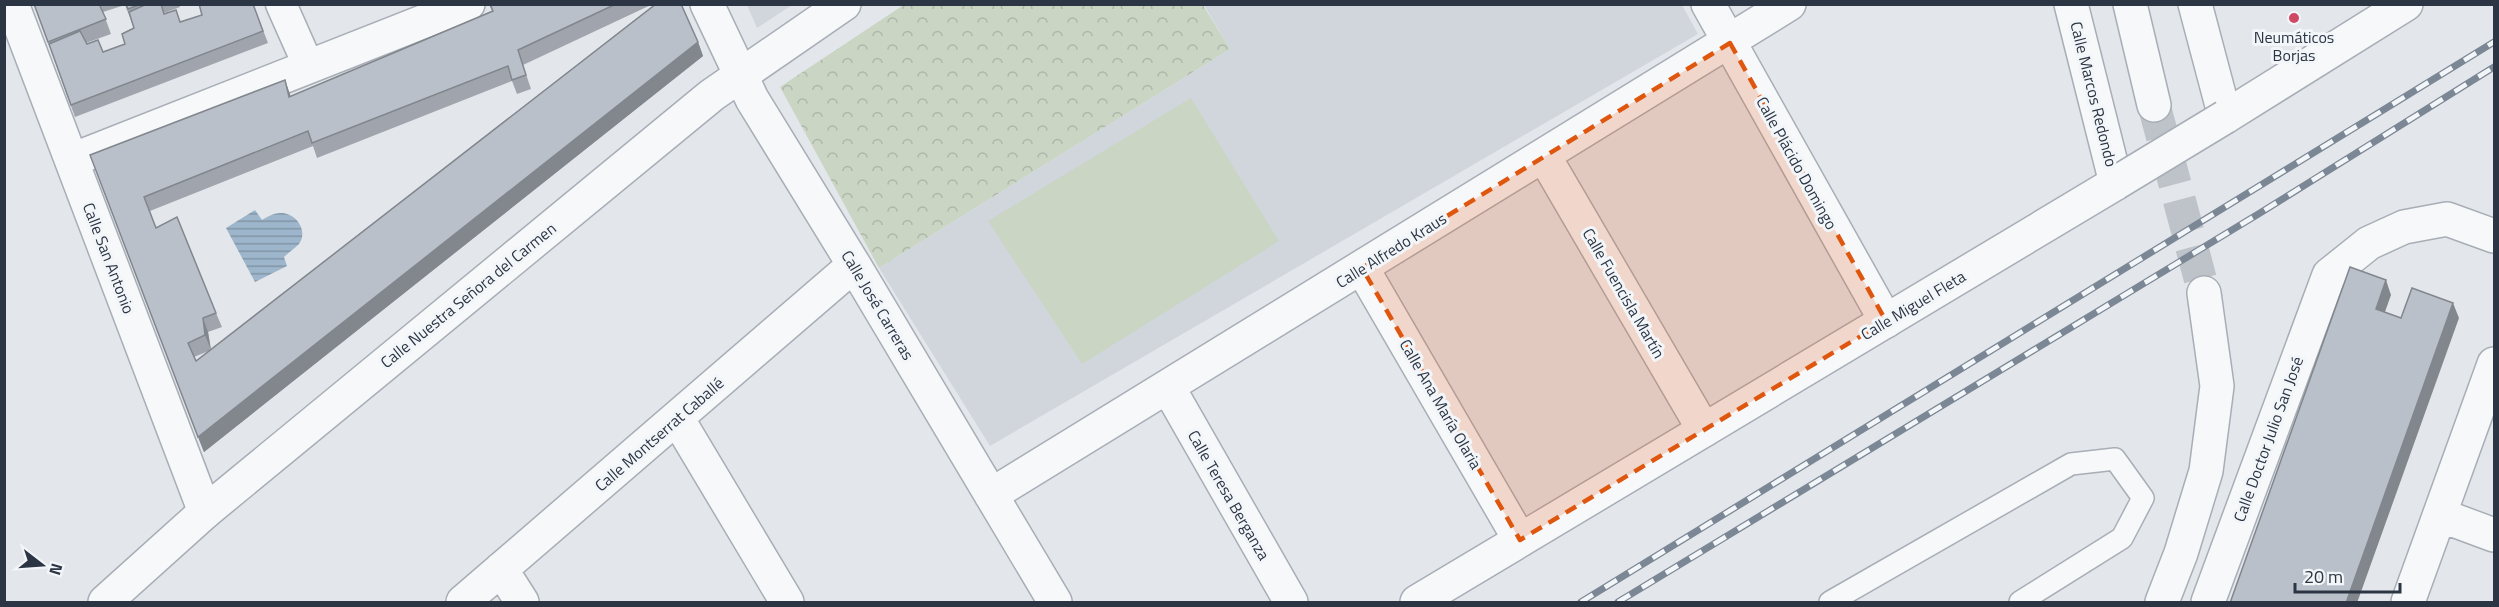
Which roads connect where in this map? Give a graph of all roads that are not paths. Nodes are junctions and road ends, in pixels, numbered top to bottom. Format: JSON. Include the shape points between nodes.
{"nodes":[{"id":1,"x":12,"y":4,"type":"edge"},
{"id":2,"x":281,"y":4,"type":"edge"},
{"id":3,"x":468,"y":4,"type":"edge"},
{"id":4,"x":707,"y":4,"type":"edge"},
{"id":5,"x":844,"y":4,"type":"edge"},
{"id":6,"x":1708,"y":4,"type":"edge"},
{"id":7,"x":1789,"y":4,"type":"edge"},
{"id":8,"x":2071,"y":4,"type":"edge"},
{"id":9,"x":2130,"y":4,"type":"edge"},
{"id":10,"x":2195,"y":4,"type":"edge"},
{"id":11,"x":2406,"y":4,"type":"edge"},
{"id":12,"x":1730,"y":43,"type":"junction"},
{"id":13,"x":309,"y":67,"type":"junction"},
{"id":14,"x":739,"y":75,"type":"junction"},
{"id":15,"x":2154,"y":105,"type":"tunnel mouth"},
{"id":16,"x":2225,"y":117,"type":"junction"},
{"id":17,"x":1544,"y":156,"type":"junction"},
{"id":18,"x":72,"y":160,"type":"junction"},
{"id":19,"x":2116,"y":183,"type":"junction"},
{"id":20,"x":2494,"y":236,"type":"edge"},
{"id":21,"x":854,"y":265,"type":"junction"},
{"id":22,"x":1362,"y":268,"type":"junction"},
{"id":23,"x":2204,"y":293,"type":"tunnel mouth"},
{"id":24,"x":1886,"y":321,"type":"junction"},
{"id":25,"x":2494,"y":364,"type":"edge"},
{"id":26,"x":1168,"y":387,"type":"junction"},
{"id":27,"x":677,"y":418,"type":"junction"},
{"id":28,"x":1704,"y":430,"type":"junction"},
{"id":29,"x":991,"y":495,"type":"junction"},
{"id":30,"x":205,"y":512,"type":"junction"},
{"id":31,"x":2440,"y":515,"type":"junction"},
{"id":32,"x":2494,"y":535,"type":"edge"},
{"id":33,"x":1520,"y":540,"type":"junction"},
{"id":34,"x":501,"y":568,"type":"junction"},
{"id":35,"x":105,"y":603,"type":"edge"},
{"id":36,"x":463,"y":603,"type":"edge"},
{"id":37,"x":522,"y":603,"type":"edge"},
{"id":38,"x":787,"y":603,"type":"edge"},
{"id":39,"x":1055,"y":603,"type":"edge"},
{"id":40,"x":1290,"y":603,"type":"edge"},
{"id":41,"x":1417,"y":603,"type":"edge"},
{"id":42,"x":1830,"y":603,"type":"edge"},
{"id":43,"x":2020,"y":603,"type":"edge"},
{"id":44,"x":2162,"y":603,"type":"edge"},
{"id":45,"x":2208,"y":603,"type":"edge"},
{"id":46,"x":2408,"y":603,"type":"edge"}],
"edges":[{"from":1,"to":18,"type":"street","name":"Calle San Antonio"},
{"from":2,"to":13,"type":"street"},
{"from":3,"to":13,"type":"street"},
{"from":4,"to":14,"type":"street","name":"Calle José Carreras"},
{"from":5,"to":14,"type":"street","name":"Calle Nuestra Señora del Carmen"},
{"from":6,"to":12,"type":"street","name":"Calle Plácido Domingo"},
{"from":7,"to":12,"type":"street","name":"Calle Alfredo Kraus"},
{"from":8,"to":19,"type":"street","name":"Calle Marcos Redondo"},
{"from":9,"to":15,"type":"street"},
{"from":10,"to":16,"type":"street"},
{"from":11,"to":16,"type":"street","name":"Calle Miguel Fleta"},
{"from":12,"to":17,"type":"street","name":"Calle Alfredo Kraus"},
{"from":12,"to":24,"type":"street","name":"Calle Plácido Domingo"},
{"from":13,"to":18,"type":"street"},
{"from":14,"to":21,"type":"street","name":"Calle José Carreras"},
{"from":14,"to":30,"type":"street","name":"Calle Nuestra Señora del Carmen"},
{"from":16,"to":19,"type":"street","name":"Calle Miguel Fleta","bridge":true},
{"from":17,"to":22,"type":"street","name":"Calle Alfredo Kraus"},
{"from":17,"to":28,"type":"street","name":"Calle Fuencisla Martín"},
{"from":18,"to":30,"type":"street","name":"Calle San Antonio"},
{"from":19,"to":24,"type":"street","name":"Calle Miguel Fleta"},
{"from":20,"to":45,"type":"street","name":"Calle Doctor Julio San José","via":[[2447,219],[2404,227],[2369,243],[2329,274]]},
{"from":21,"to":27,"type":"street","name":"Calle Montserrat Caballé"},
{"from":21,"to":29,"type":"street","name":"Calle José Carreras"},
{"from":22,"to":26,"type":"street","name":"Calle Alfredo Kraus"},
{"from":22,"to":33,"type":"street","name":"Calle Ana María Olaria"},
{"from":23,"to":44,"type":"street","via":[[2217,386],[2206,471]]},
{"from":24,"to":28,"type":"street","name":"Calle Miguel Fleta"},
{"from":25,"to":31,"type":"street"},
{"from":26,"to":29,"type":"street","name":"Calle Alfredo Kraus"},
{"from":26,"to":40,"type":"street","name":"Calle Teresa Berganza"},
{"from":27,"to":34,"type":"street","name":"Calle Montserrat Caballé"},
{"from":27,"to":38,"type":"street"},
{"from":28,"to":33,"type":"street","name":"Calle Miguel Fleta"},
{"from":29,"to":39,"type":"street","name":"Calle José Carreras"},
{"from":30,"to":35,"type":"street","name":"Calle Nuestra Señora del Carmen"},
{"from":31,"to":32,"type":"street"},
{"from":31,"to":46,"type":"street"},
{"from":33,"to":41,"type":"street","name":"Calle Miguel Fleta"},
{"from":34,"to":36,"type":"street","name":"Calle Montserrat Caballé"},
{"from":34,"to":37,"type":"street"},
{"from":42,"to":43,"type":"lane","via":[[2071,464],[2115,459],[2144,498],[2122,538]]}]}
